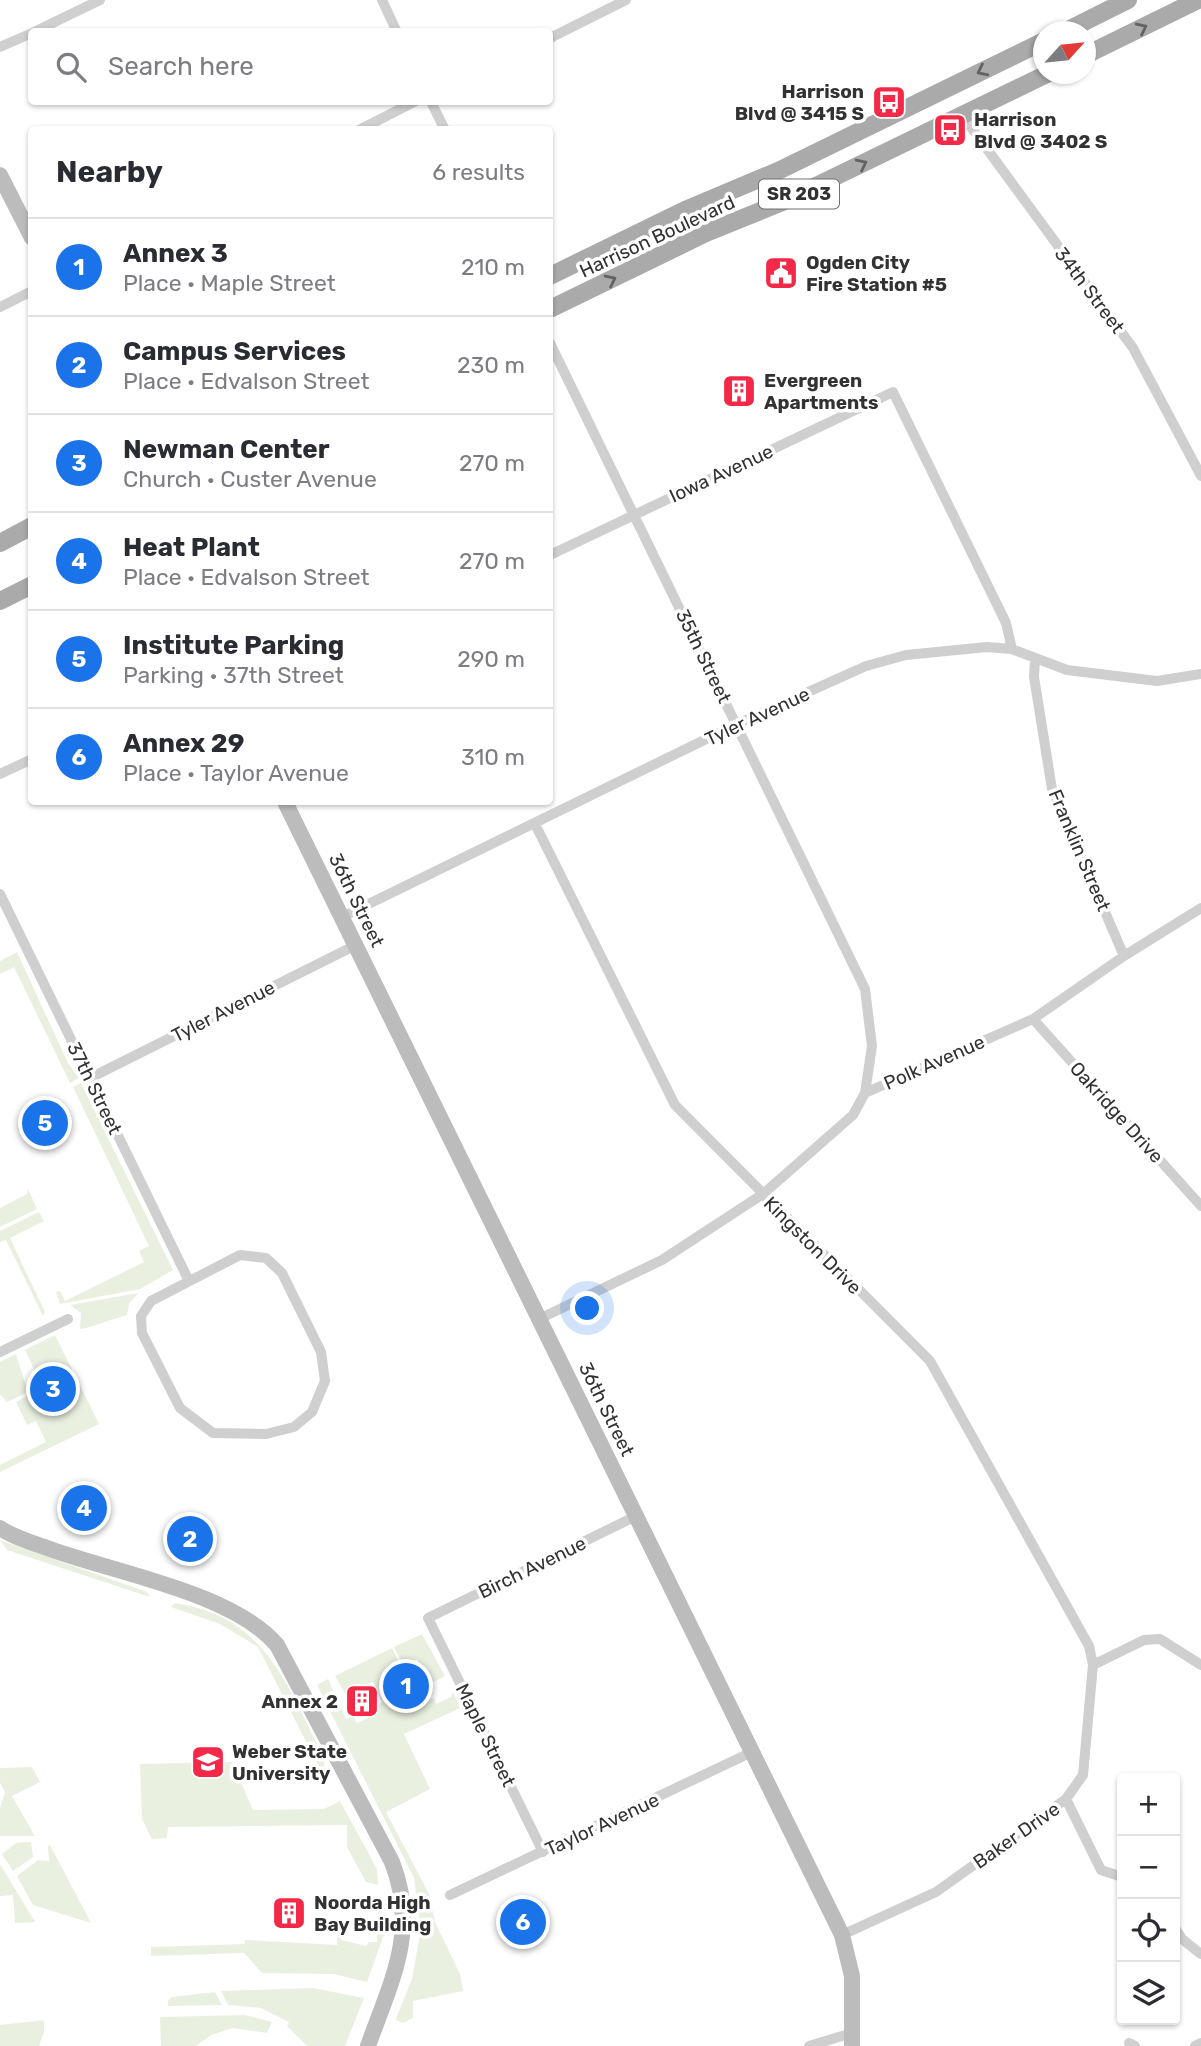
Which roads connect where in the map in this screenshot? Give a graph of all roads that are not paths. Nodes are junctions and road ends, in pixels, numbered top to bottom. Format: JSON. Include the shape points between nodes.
{"nodes":[{"id":1,"x":100,"y":0,"type":"edge"},
{"id":2,"x":382,"y":0,"type":"edge"},
{"id":3,"x":625,"y":0,"type":"edge"},
{"id":4,"x":1128,"y":0,"type":"edge"},
{"id":5,"x":1198,"y":0,"type":"edge"},
{"id":6,"x":1086,"y":21,"type":"edge"},
{"id":7,"x":41,"y":28,"type":"edge"},
{"id":8,"x":395,"y":28,"type":"edge"},
{"id":9,"x":28,"y":34,"type":"edge"},
{"id":10,"x":553,"y":36,"type":"edge"},
{"id":11,"x":1033,"y":46,"type":"edge"},
{"id":12,"x":0,"y":47,"type":"edge"},
{"id":13,"x":1096,"y":50,"type":"edge"},
{"id":14,"x":1033,"y":81,"type":"edge"},
{"id":15,"x":408,"y":105,"type":"edge"},
{"id":16,"x":432,"y":105,"type":"edge"},
{"id":17,"x":962,"y":115,"type":"junction"},
{"id":18,"x":367,"y":126,"type":"edge"},
{"id":19,"x":443,"y":126,"type":"edge"},
{"id":20,"x":0,"y":175,"type":"edge"},
{"id":21,"x":28,"y":230,"type":"edge"},
{"id":22,"x":553,"y":275,"type":"edge"},
{"id":23,"x":28,"y":293,"type":"edge"},
{"id":24,"x":0,"y":307,"type":"edge"},
{"id":25,"x":553,"y":308,"type":"edge"},
{"id":26,"x":553,"y":349,"type":"edge"},
{"id":27,"x":1201,"y":476,"type":"edge"},
{"id":28,"x":633,"y":514,"type":"junction"},
{"id":29,"x":28,"y":528,"type":"edge"},
{"id":30,"x":0,"y":543,"type":"edge"},
{"id":31,"x":553,"y":554,"type":"edge"},
{"id":32,"x":28,"y":587,"type":"edge"},
{"id":33,"x":0,"y":601,"type":"edge"},
{"id":34,"x":1012,"y":649,"type":"junction"},
{"id":35,"x":1035,"y":658,"type":"junction"},
{"id":36,"x":1201,"y":674,"type":"edge"},
{"id":37,"x":737,"y":724,"type":"junction"},
{"id":38,"x":28,"y":761,"type":"edge"},
{"id":39,"x":0,"y":774,"type":"edge"},
{"id":40,"x":286,"y":805,"type":"edge"},
{"id":41,"x":535,"y":824,"type":"junction"},
{"id":42,"x":0,"y":894,"type":"edge"},
{"id":43,"x":1201,"y":908,"type":"edge"},
{"id":44,"x":342,"y":917,"type":"junction"},
{"id":45,"x":356,"y":945,"type":"junction"},
{"id":46,"x":1124,"y":956,"type":"junction"},
{"id":47,"x":1033,"y":1019,"type":"junction"},
{"id":48,"x":90,"y":1078,"type":"junction"},
{"id":49,"x":865,"y":1093,"type":"junction"},
{"id":50,"x":762,"y":1194,"type":"junction"},
{"id":51,"x":1201,"y":1206,"type":"edge"},
{"id":52,"x":189,"y":1281,"type":"junction"},
{"id":53,"x":68,"y":1319,"type":"dead end"},
{"id":54,"x":540,"y":1319,"type":"junction"},
{"id":55,"x":0,"y":1352,"type":"edge"},
{"id":56,"x":636,"y":1516,"type":"junction"},
{"id":57,"x":0,"y":1528,"type":"edge"},
{"id":58,"x":428,"y":1618,"type":"joint"},
{"id":59,"x":1093,"y":1665,"type":"junction"},
{"id":60,"x":1201,"y":1665,"type":"edge"},
{"id":61,"x":752,"y":1752,"type":"junction"},
{"id":62,"x":1066,"y":1799,"type":"junction"},
{"id":63,"x":543,"y":1852,"type":"junction"},
{"id":64,"x":1117,"y":1875,"type":"edge"},
{"id":65,"x":450,"y":1895,"type":"dead end"},
{"id":66,"x":842,"y":1935,"type":"junction"},
{"id":67,"x":1180,"y":1936,"type":"edge"},
{"id":68,"x":1201,"y":1954,"type":"edge"},
{"id":69,"x":852,"y":2039,"type":"edge"},
{"id":70,"x":1201,"y":2043,"type":"edge"},
{"id":71,"x":368,"y":2046,"type":"edge"},
{"id":72,"x":809,"y":2046,"type":"edge"},
{"id":73,"x":1195,"y":2046,"type":"edge"}],
"edges":[{"from":1,"to":7,"type":"street"},
{"from":2,"to":8,"type":"street"},
{"from":3,"to":10,"type":"street"},
{"from":4,"to":6,"type":"main road"},
{"from":13,"to":5,"type":"main road","one_way":true},
{"from":9,"to":12,"type":"street"},
{"from":11,"to":22,"type":"main road","name":"Harrison Boulevard","number":"SR 203","one_way":true},
{"from":14,"to":17,"type":"main road","name":"Harrison Boulevard","number":"SR 203"},
{"from":15,"to":18,"type":"street"},
{"from":16,"to":19,"type":"street"},
{"from":25,"to":17,"type":"main road","name":"Harrison Boulevard","number":"SR 203","one_way":true},
{"from":17,"to":27,"type":"street","name":"34th Street","via":[[1133,348]]},
{"from":20,"to":21,"type":"street"},
{"from":23,"to":24,"type":"street"},
{"from":26,"to":28,"type":"street","name":"35th Street"},
{"from":28,"to":31,"type":"street","name":"Iowa Avenue"},
{"from":28,"to":34,"type":"street","name":"Iowa Avenue","via":[[894,391],[1006,623]]},
{"from":28,"to":37,"type":"street","name":"35th Street"},
{"from":29,"to":30,"type":"main road"},
{"from":32,"to":33,"type":"main road"},
{"from":34,"to":35,"type":"street","name":"Tyler Avenue"},
{"from":34,"to":37,"type":"street","name":"Tyler Avenue","via":[[906,655],[866,666]]},
{"from":35,"to":36,"type":"street","name":"Tyler Avenue","via":[[1068,670],[1157,681]]},
{"from":35,"to":46,"type":"street","name":"Franklin Street","via":[[1052,789]]},
{"from":37,"to":41,"type":"street","name":"Tyler Avenue"},
{"from":37,"to":49,"type":"street","name":"35th Street","via":[[865,989],[872,1046]]},
{"from":38,"to":39,"type":"street"},
{"from":40,"to":44,"type":"street","name":"36th Street"},
{"from":41,"to":44,"type":"street","name":"Tyler Avenue"},
{"from":41,"to":50,"type":"street","name":"Kingston Drive","via":[[675,1105]]},
{"from":42,"to":48,"type":"street","name":"37th Street"},
{"from":43,"to":46,"type":"street","name":"Polk Avenue"},
{"from":44,"to":45,"type":"street","name":"36th Street"},
{"from":45,"to":48,"type":"street","name":"Tyler Avenue"},
{"from":45,"to":54,"type":"street","name":"36th Street"},
{"from":46,"to":47,"type":"street","name":"Polk Avenue"},
{"from":47,"to":49,"type":"street","name":"Polk Avenue"},
{"from":47,"to":51,"type":"street","name":"Oakridge Drive"},
{"from":48,"to":52,"type":"street","name":"37th Street"},
{"from":49,"to":50,"type":"street","name":"Polk Avenue","via":[[853,1115]]},
{"from":50,"to":54,"type":"street","name":"Polk Avenue","via":[[662,1259]]},
{"from":50,"to":59,"type":"street","name":"Kingston Drive","via":[[930,1361],[1089,1646]]},
{"from":52,"to":52,"type":"street","via":[[240,1255],[266,1258],[282,1273],[321,1352],[325,1381],[312,1412],[294,1427],[267,1434],[213,1433],[180,1408],[142,1333],[141,1315],[151,1301]]},
{"from":53,"to":55,"type":"street"},
{"from":54,"to":56,"type":"street","name":"36th Street"},
{"from":56,"to":58,"type":"street","name":"Birch Avenue"},
{"from":56,"to":61,"type":"street","name":"36th Street"},
{"from":57,"to":71,"type":"street","via":[[69,1556],[225,1606],[253,1621],[277,1645],[392,1862],[402,1892],[405,1922],[400,1955]]},
{"from":58,"to":63,"type":"street","name":"Maple Street"},
{"from":59,"to":60,"type":"street","via":[[1144,1640],[1160,1639]]},
{"from":59,"to":62,"type":"street","name":"Baker Drive","via":[[1083,1775]]},
{"from":61,"to":63,"type":"street","name":"Taylor Avenue"},
{"from":61,"to":66,"type":"street","name":"36th Street"},
{"from":62,"to":64,"type":"street","via":[[1101,1870]]},
{"from":62,"to":66,"type":"street","name":"Baker Drive","via":[[936,1892]]},
{"from":63,"to":65,"type":"street","name":"Taylor Avenue"},
{"from":66,"to":69,"type":"street","name":"36th Street","via":[[852,1976]]},
{"from":67,"to":68,"type":"street"},
{"from":69,"to":72,"type":"street"},
{"from":70,"to":73,"type":"street"}]}
